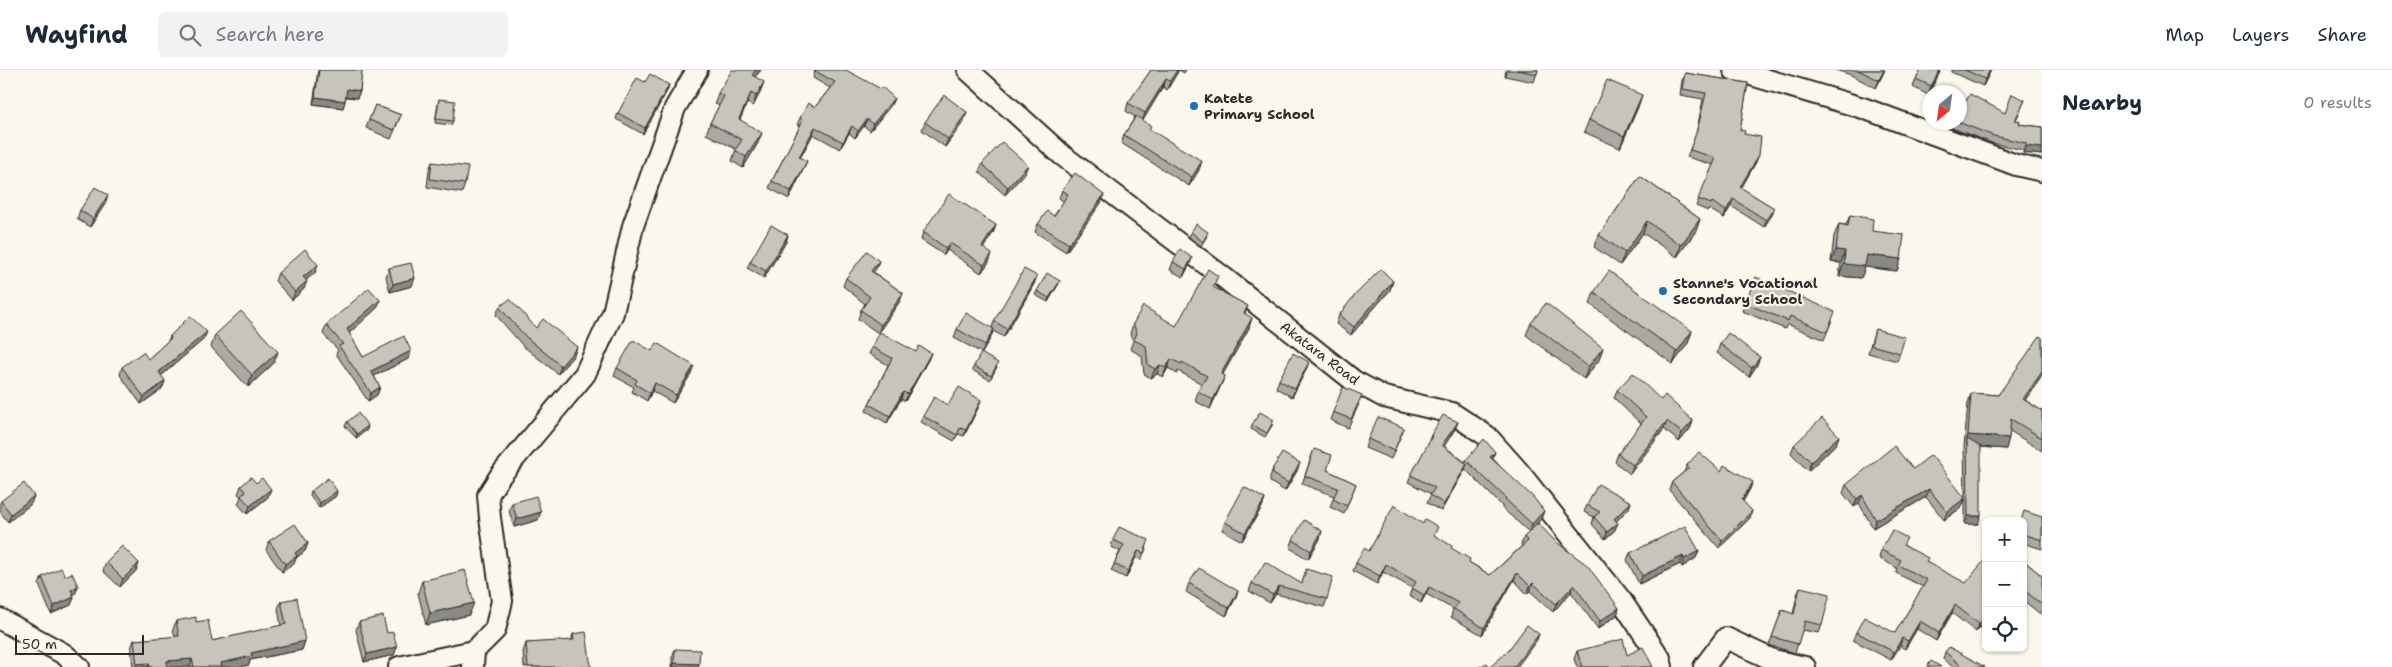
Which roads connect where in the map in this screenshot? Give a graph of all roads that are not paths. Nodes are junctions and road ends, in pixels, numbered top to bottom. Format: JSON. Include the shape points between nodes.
{"nodes":[{"id":1,"x":697,"y":70,"type":"edge"},
{"id":2,"x":968,"y":70,"type":"edge"},
{"id":3,"x":1734,"y":70,"type":"edge"},
{"id":4,"x":2042,"y":171,"type":"edge"},
{"id":5,"x":0,"y":619,"type":"edge"},
{"id":6,"x":474,"y":659,"type":"edge"},
{"id":7,"x":79,"y":667,"type":"edge"},
{"id":8,"x":399,"y":667,"type":"edge"},
{"id":9,"x":1662,"y":667,"type":"edge"},
{"id":10,"x":1704,"y":667,"type":"edge"},
{"id":11,"x":1805,"y":667,"type":"edge"}],
"edges":[{"from":1,"to":6,"type":"street","via":[[675,108],[634,226],[613,313],[585,374],[500,476],[488,495],[502,601],[495,630]]},
{"from":2,"to":9,"type":"street","name":"Akatara Road","via":[[1062,154],[1354,380],[1384,397],[1452,413],[1487,436],[1621,600],[1660,658]]},
{"from":3,"to":4,"type":"street","via":[[1863,108],[2016,165]]},
{"from":5,"to":7,"type":"street","via":[[64,654]]},
{"from":6,"to":8,"type":"street"},
{"from":10,"to":11,"type":"street","via":[[1726,638],[1773,660]]}]}
